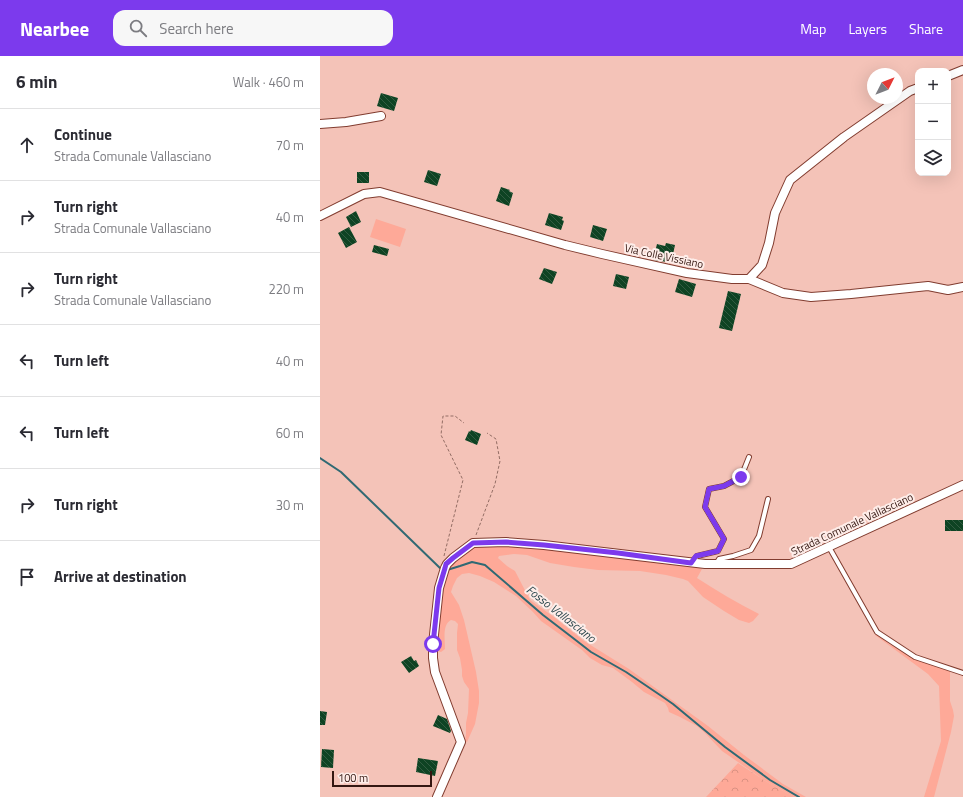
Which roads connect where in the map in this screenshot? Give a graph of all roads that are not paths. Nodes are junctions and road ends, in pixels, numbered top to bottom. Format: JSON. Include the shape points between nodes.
{"nodes":[{"id":1,"x":963,"y":70,"type":"edge"},
{"id":2,"x":951,"y":75,"type":"edge"},
{"id":3,"x":915,"y":89,"type":"edge"},
{"id":4,"x":381,"y":116,"type":"dead end"},
{"id":5,"x":320,"y":124,"type":"edge"},
{"id":6,"x":320,"y":216,"type":"edge"},
{"id":7,"x":749,"y":279,"type":"junction"},
{"id":8,"x":963,"y":287,"type":"edge"},
{"id":9,"x":749,"y":457,"type":"dead end"},
{"id":10,"x":963,"y":485,"type":"edge"},
{"id":11,"x":768,"y":499,"type":"dead end"},
{"id":12,"x":829,"y":547,"type":"junction"},
{"id":13,"x":691,"y":563,"type":"junction"},
{"id":14,"x":716,"y":564,"type":"junction"},
{"id":15,"x":963,"y":674,"type":"edge"},
{"id":16,"x":437,"y":797,"type":"edge"}],
"edges":[{"from":1,"to":2,"type":"street"},
{"from":3,"to":7,"type":"street","via":[[844,137],[790,180],[775,213],[762,265]]},
{"from":4,"to":5,"type":"street"},
{"from":6,"to":7,"type":"street","name":"Via Colle Vissiano","via":[[364,194],[380,192],[565,245],[687,273]]},
{"from":7,"to":8,"type":"street","via":[[783,293],[811,297],[928,286],[948,290]]},
{"from":9,"to":13,"type":"lane","via":[[741,477],[724,486],[709,489],[705,507],[724,539],[718,551],[696,556]]},
{"from":10,"to":12,"type":"street","name":"Strada Comunale Vallasciano"},
{"from":11,"to":14,"type":"lane","via":[[759,536],[752,550],[719,559]]},
{"from":12,"to":14,"type":"street","name":"Strada Comunale Vallasciano","via":[[792,564]]},
{"from":12,"to":15,"type":"lane","via":[[877,632],[915,657]]},
{"from":13,"to":14,"type":"street","name":"Strada Comunale Vallasciano"},
{"from":13,"to":16,"type":"street","name":"Strada Comunale Vallasciano","via":[[506,542],[473,543],[445,568],[439,588],[433,658],[461,742]]}]}
